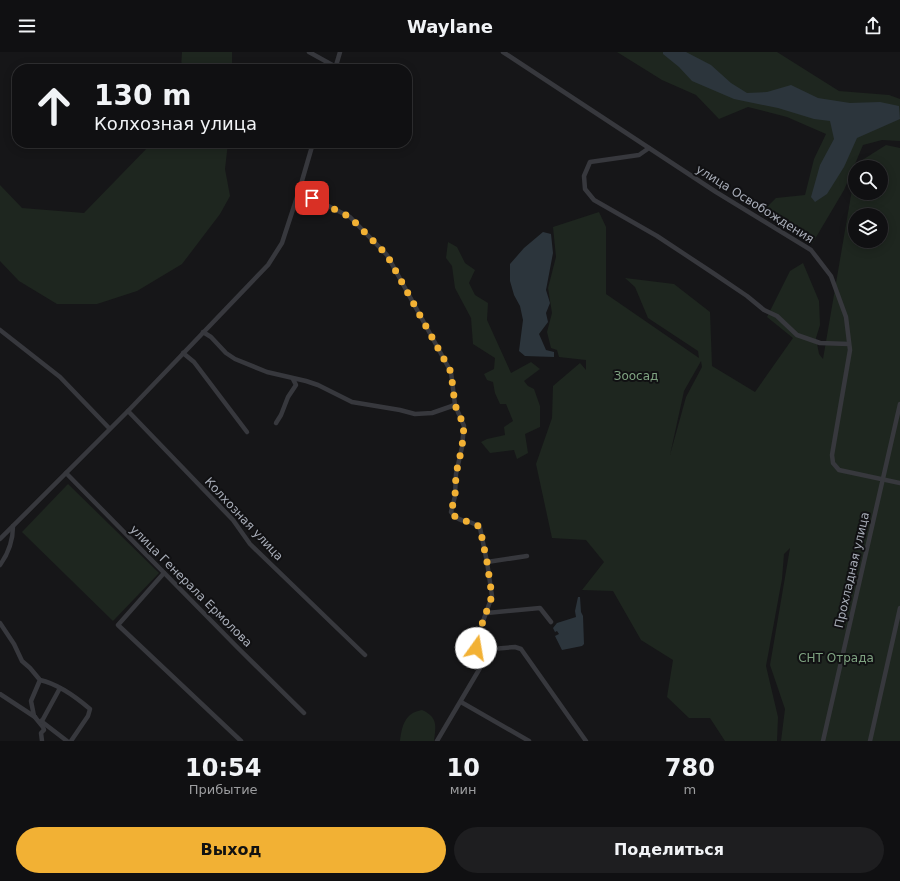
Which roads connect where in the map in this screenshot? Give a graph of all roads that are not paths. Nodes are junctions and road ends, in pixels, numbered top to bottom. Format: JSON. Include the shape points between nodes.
{"nodes":[{"id":1,"x":309,"y":52,"type":"edge"},
{"id":2,"x":340,"y":52,"type":"edge"},
{"id":3,"x":503,"y":52,"type":"edge"},
{"id":4,"x":328,"y":64,"type":"edge"},
{"id":5,"x":336,"y":64,"type":"edge"},
{"id":6,"x":312,"y":148,"type":"edge"},
{"id":7,"x":649,"y":148,"type":"junction"},
{"id":8,"x":299,"y":191,"type":"junction"},
{"id":9,"x":0,"y":330,"type":"edge"},
{"id":10,"x":203,"y":332,"type":"junction"},
{"id":11,"x":849,"y":344,"type":"junction"},
{"id":12,"x":183,"y":353,"type":"junction"},
{"id":13,"x":293,"y":379,"type":"junction"},
{"id":14,"x":900,"y":404,"type":"edge"},
{"id":15,"x":455,"y":405,"type":"junction"},
{"id":16,"x":128,"y":411,"type":"junction"},
{"id":17,"x":276,"y":423,"type":"dead end"},
{"id":18,"x":110,"y":428,"type":"junction"},
{"id":19,"x":247,"y":432,"type":"dead end"},
{"id":20,"x":66,"y":473,"type":"junction"},
{"id":21,"x":883,"y":480,"type":"junction"},
{"id":22,"x":900,"y":483,"type":"edge"},
{"id":23,"x":13,"y":526,"type":"junction"},
{"id":24,"x":0,"y":539,"type":"edge"},
{"id":25,"x":527,"y":556,"type":"dead end"},
{"id":26,"x":487,"y":562,"type":"junction"},
{"id":27,"x":0,"y":565,"type":"edge"},
{"id":28,"x":164,"y":573,"type":"junction"},
{"id":29,"x":900,"y":608,"type":"edge"},
{"id":30,"x":487,"y":613,"type":"junction"},
{"id":31,"x":0,"y":622,"type":"edge"},
{"id":32,"x":551,"y":622,"type":"dead end"},
{"id":33,"x":365,"y":656,"type":"dead end"},
{"id":34,"x":485,"y":657,"type":"junction"},
{"id":35,"x":40,"y":680,"type":"junction"},
{"id":36,"x":60,"y":688,"type":"junction"},
{"id":37,"x":0,"y":694,"type":"edge"},
{"id":38,"x":461,"y":702,"type":"junction"},
{"id":39,"x":304,"y":713,"type":"dead end"},
{"id":40,"x":34,"y":716,"type":"junction"},
{"id":41,"x":42,"y":721,"type":"junction"},
{"id":42,"x":42,"y":741,"type":"edge"},
{"id":43,"x":67,"y":741,"type":"edge"},
{"id":44,"x":71,"y":741,"type":"edge"},
{"id":45,"x":241,"y":741,"type":"edge"},
{"id":46,"x":437,"y":741,"type":"edge"},
{"id":47,"x":529,"y":741,"type":"edge"},
{"id":48,"x":586,"y":741,"type":"edge"},
{"id":49,"x":823,"y":741,"type":"edge"},
{"id":50,"x":870,"y":741,"type":"edge"}],
"edges":[{"from":1,"to":4,"type":"street"},
{"from":2,"to":5,"type":"street"},
{"from":3,"to":7,"type":"street","name":"улица Освобождения"},
{"from":6,"to":8,"type":"street"},
{"from":7,"to":11,"type":"street","name":"улица Освобождения","via":[[811,250],[831,276],[846,317]]},
{"from":7,"to":11,"type":"street","via":[[639,155],[590,162],[584,176],[585,189],[594,200],[657,236],[713,273],[776,316],[797,335],[820,343]]},
{"from":8,"to":10,"type":"street","via":[[282,243],[268,265]]},
{"from":8,"to":15,"type":"street","via":[[350,217],[387,255],[451,372]]},
{"from":9,"to":18,"type":"street","via":[[60,377]]},
{"from":10,"to":12,"type":"street"},
{"from":10,"to":13,"type":"street","via":[[235,359]]},
{"from":11,"to":21,"type":"street","name":"улица Освобождения","via":[[832,455],[833,463],[839,470]]},
{"from":12,"to":16,"type":"street"},
{"from":12,"to":19,"type":"street","via":[[194,362]]},
{"from":13,"to":15,"type":"street","via":[[318,386],[352,402],[415,414],[432,413]]},
{"from":13,"to":17,"type":"street","via":[[296,385]]},
{"from":14,"to":21,"type":"street","name":"Прохладная улица"},
{"from":15,"to":26,"type":"street","via":[[464,426],[451,512],[455,518],[473,523],[480,528]]},
{"from":16,"to":18,"type":"street"},
{"from":16,"to":33,"type":"street","name":"Колхозная улица","via":[[233,520],[250,544]]},
{"from":18,"to":20,"type":"street"},
{"from":20,"to":23,"type":"street"},
{"from":20,"to":28,"type":"street","name":"улица Генерала Ермолова"},
{"from":21,"to":22,"type":"street","name":"улица Освобождения"},
{"from":21,"to":49,"type":"street","name":"Прохладная улица"},
{"from":23,"to":24,"type":"street"},
{"from":23,"to":27,"type":"street","via":[[8,552]]},
{"from":25,"to":26,"type":"street"},
{"from":26,"to":30,"type":"street","via":[[492,596]]},
{"from":28,"to":39,"type":"street","name":"улица Генерала Ермолова"},
{"from":28,"to":45,"type":"street","via":[[118,625]]},
{"from":29,"to":50,"type":"street"},
{"from":30,"to":32,"type":"street","via":[[540,608]]},
{"from":30,"to":34,"type":"street","via":[[476,641],[476,648]]},
{"from":31,"to":35,"type":"street","via":[[22,660]]},
{"from":34,"to":38,"type":"street"},
{"from":34,"to":48,"type":"street","via":[[492,649],[521,649]]},
{"from":35,"to":36,"type":"street"},
{"from":35,"to":40,"type":"street","via":[[31,701]]},
{"from":36,"to":41,"type":"street"},
{"from":36,"to":44,"type":"street","via":[[90,709]]},
{"from":37,"to":40,"type":"street"},
{"from":38,"to":46,"type":"street"},
{"from":38,"to":47,"type":"street"},
{"from":40,"to":41,"type":"street"},
{"from":40,"to":42,"type":"street","via":[[44,730],[41,733]]},
{"from":41,"to":43,"type":"street"}]}
